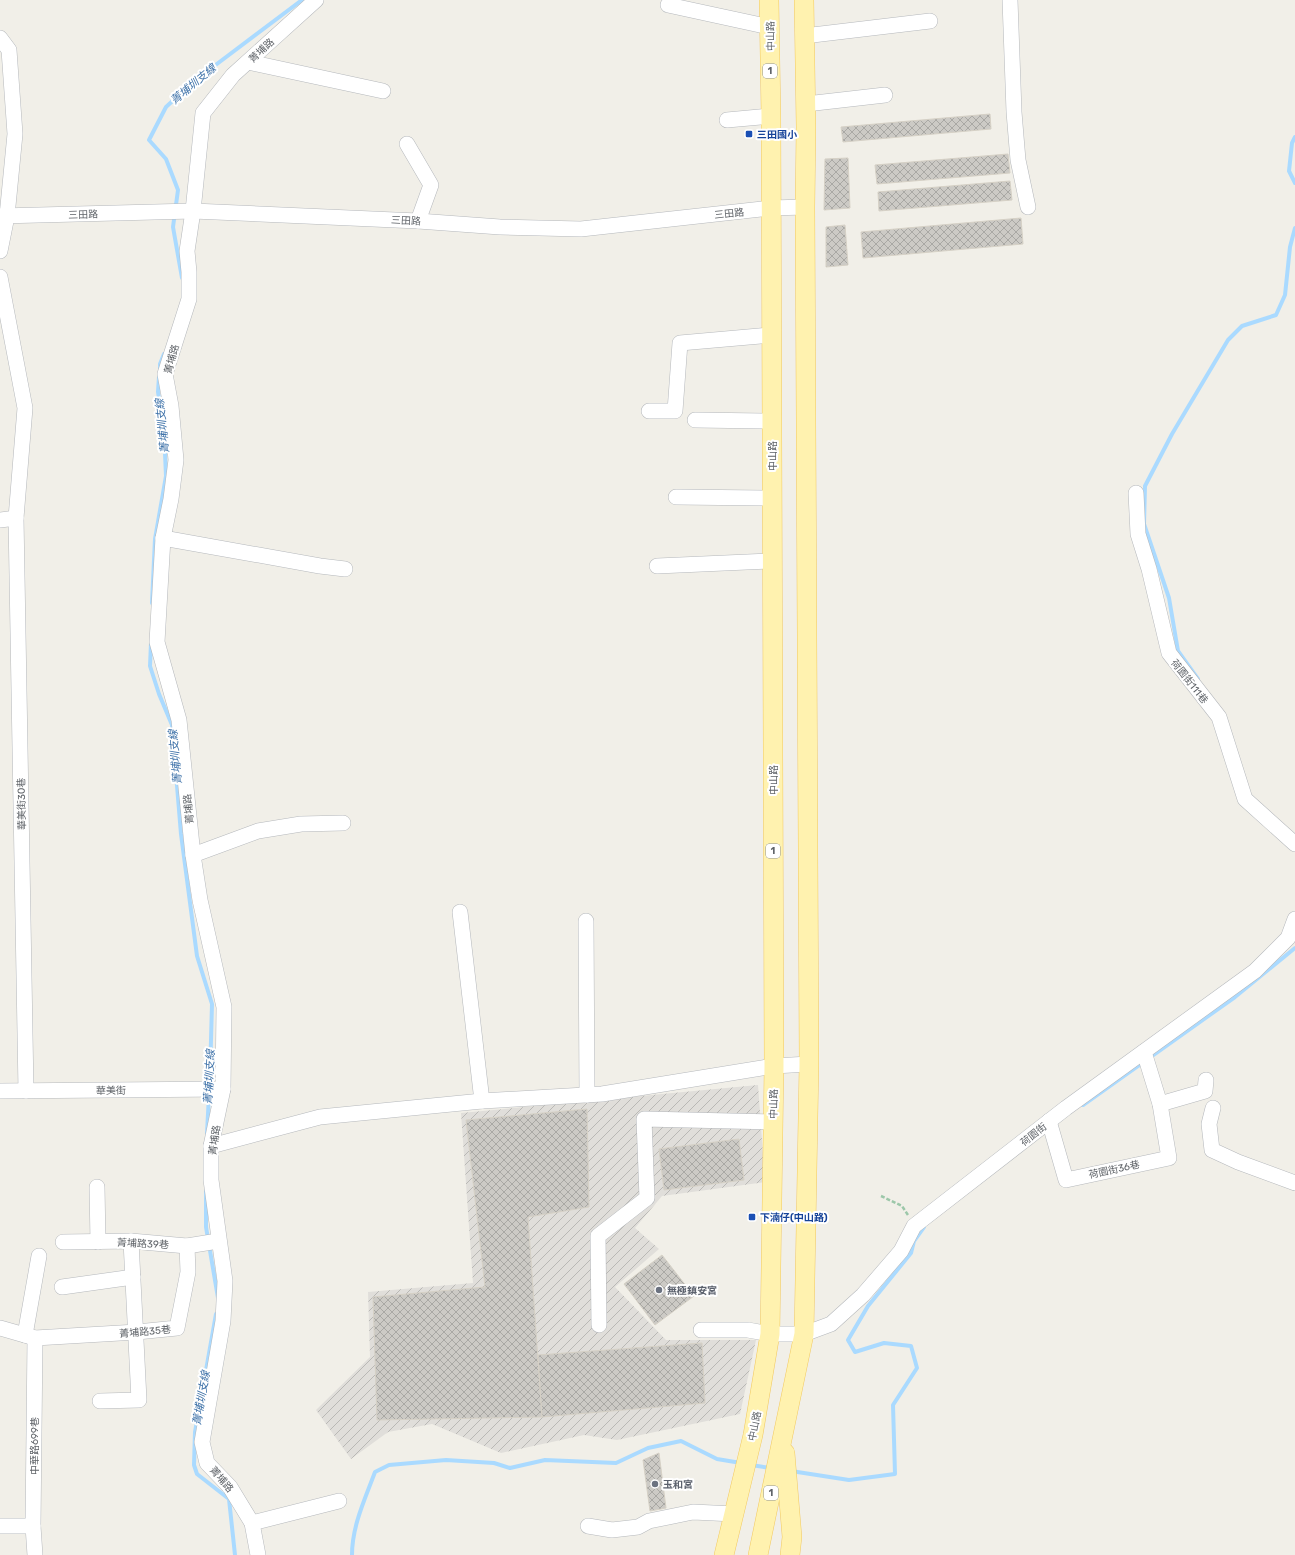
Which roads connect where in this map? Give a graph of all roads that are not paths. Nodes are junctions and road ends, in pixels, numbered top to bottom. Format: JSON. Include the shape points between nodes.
{"nodes":[{"id":1,"x":316,"y":0,"type":"edge"},
{"id":2,"x":769,"y":0,"type":"edge"},
{"id":3,"x":804,"y":0,"type":"edge"},
{"id":4,"x":1010,"y":0,"type":"edge"},
{"id":5,"x":668,"y":5,"type":"dead end"},
{"id":6,"x":930,"y":21,"type":"dead end"},
{"id":7,"x":770,"y":27,"type":"junction"},
{"id":8,"x":804,"y":36,"type":"junction"},
{"id":9,"x":0,"y":38,"type":"edge"},
{"id":10,"x":248,"y":62,"type":"junction"},
{"id":11,"x":383,"y":91,"type":"dead end"},
{"id":12,"x":885,"y":95,"type":"dead end"},
{"id":13,"x":806,"y":104,"type":"junction"},
{"id":14,"x":771,"y":116,"type":"junction"},
{"id":15,"x":727,"y":120,"type":"dead end"},
{"id":16,"x":407,"y":144,"type":"dead end"},
{"id":17,"x":805,"y":207,"type":"junction"},
{"id":18,"x":1028,"y":207,"type":"dead end"},
{"id":19,"x":770,"y":208,"type":"junction"},
{"id":20,"x":193,"y":211,"type":"junction"},
{"id":21,"x":4,"y":216,"type":"edge"},
{"id":22,"x":418,"y":221,"type":"junction"},
{"id":23,"x":0,"y":251,"type":"edge"},
{"id":24,"x":0,"y":277,"type":"edge"},
{"id":25,"x":771,"y":335,"type":"junction"},
{"id":26,"x":649,"y":411,"type":"dead end"},
{"id":27,"x":695,"y":420,"type":"dead end"},
{"id":28,"x":772,"y":421,"type":"junction"},
{"id":29,"x":1136,"y":493,"type":"dead end"},
{"id":30,"x":676,"y":497,"type":"dead end"},
{"id":31,"x":772,"y":498,"type":"junction"},
{"id":32,"x":16,"y":518,"type":"junction"},
{"id":33,"x":0,"y":520,"type":"edge"},
{"id":34,"x":163,"y":538,"type":"junction"},
{"id":35,"x":772,"y":561,"type":"junction"},
{"id":36,"x":656,"y":566,"type":"dead end"},
{"id":37,"x":344,"y":569,"type":"dead end"},
{"id":38,"x":343,"y":823,"type":"dead end"},
{"id":39,"x":1295,"y":844,"type":"edge"},
{"id":40,"x":193,"y":855,"type":"junction"},
{"id":41,"x":460,"y":912,"type":"dead end"},
{"id":42,"x":1295,"y":919,"type":"edge"},
{"id":43,"x":586,"y":921,"type":"dead end"},
{"id":44,"x":1144,"y":1052,"type":"junction"},
{"id":45,"x":809,"y":1064,"type":"junction"},
{"id":46,"x":774,"y":1066,"type":"junction"},
{"id":47,"x":1206,"y":1080,"type":"dead end"},
{"id":48,"x":223,"y":1089,"type":"junction"},
{"id":49,"x":0,"y":1091,"type":"edge"},
{"id":50,"x":26,"y":1091,"type":"junction"},
{"id":51,"x":588,"y":1095,"type":"junction"},
{"id":52,"x":482,"y":1101,"type":"junction"},
{"id":53,"x":1160,"y":1104,"type":"junction"},
{"id":54,"x":1213,"y":1108,"type":"dead end"},
{"id":55,"x":1049,"y":1121,"type":"junction"},
{"id":56,"x":773,"y":1122,"type":"junction"},
{"id":57,"x":211,"y":1146,"type":"junction"},
{"id":58,"x":1295,"y":1183,"type":"edge"},
{"id":59,"x":97,"y":1187,"type":"dead end"},
{"id":60,"x":131,"y":1241,"type":"junction"},
{"id":61,"x":218,"y":1241,"type":"junction"},
{"id":62,"x":63,"y":1242,"type":"dead end"},
{"id":63,"x":98,"y":1242,"type":"junction"},
{"id":64,"x":187,"y":1246,"type":"junction"},
{"id":65,"x":39,"y":1256,"type":"dead end"},
{"id":66,"x":133,"y":1277,"type":"junction"},
{"id":67,"x":62,"y":1287,"type":"dead end"},
{"id":68,"x":599,"y":1325,"type":"dead end"},
{"id":69,"x":0,"y":1328,"type":"edge"},
{"id":70,"x":701,"y":1330,"type":"dead end"},
{"id":71,"x":137,"y":1332,"type":"junction"},
{"id":72,"x":770,"y":1334,"type":"junction"},
{"id":73,"x":804,"y":1334,"type":"junction"},
{"id":74,"x":30,"y":1336,"type":"junction"},
{"id":75,"x":100,"y":1401,"type":"dead end"},
{"id":76,"x":784,"y":1430,"type":"junction"},
{"id":77,"x":339,"y":1501,"type":"dead end"},
{"id":78,"x":734,"y":1514,"type":"junction"},
{"id":79,"x":252,"y":1523,"type":"junction"},
{"id":80,"x":0,"y":1526,"type":"edge"},
{"id":81,"x":34,"y":1526,"type":"junction"},
{"id":82,"x":588,"y":1526,"type":"dead end"},
{"id":83,"x":35,"y":1555,"type":"edge"},
{"id":84,"x":258,"y":1555,"type":"edge"},
{"id":85,"x":724,"y":1555,"type":"edge"},
{"id":86,"x":758,"y":1555,"type":"edge"},
{"id":87,"x":790,"y":1555,"type":"edge"}],
"edges":[{"from":1,"to":10,"type":"street","name":"菁埔路"},
{"from":2,"to":7,"type":"main road","name":"中山路","number":"1"},
{"from":3,"to":8,"type":"main road","number":"1"},
{"from":4,"to":18,"type":"street","via":[[1018,160]]},
{"from":5,"to":7,"type":"street"},
{"from":6,"to":8,"type":"street"},
{"from":7,"to":14,"type":"main road","name":"中山路","number":"1"},
{"from":8,"to":13,"type":"main road","number":"1"},
{"from":9,"to":21,"type":"street","via":[[10,50],[15,134]]},
{"from":10,"to":11,"type":"street"},
{"from":10,"to":20,"type":"street","name":"菁埔路","via":[[233,75],[203,113]]},
{"from":12,"to":13,"type":"street"},
{"from":13,"to":17,"type":"main road","number":"1"},
{"from":14,"to":15,"type":"street"},
{"from":14,"to":19,"type":"main road","name":"中山路","number":"1"},
{"from":16,"to":22,"type":"street","via":[[431,185]]},
{"from":17,"to":19,"type":"street","name":"三田路"},
{"from":17,"to":45,"type":"main road","number":"1"},
{"from":19,"to":22,"type":"street","name":"三田路","via":[[581,229]]},
{"from":19,"to":25,"type":"main road","name":"中山路","number":"1"},
{"from":20,"to":21,"type":"street","name":"三田路"},
{"from":20,"to":22,"type":"street","name":"三田路"},
{"from":20,"to":34,"type":"street","name":"菁埔路","via":[[187,251],[189,299],[165,374],[176,460]]},
{"from":21,"to":23,"type":"street"},
{"from":24,"to":32,"type":"street","via":[[25,408]]},
{"from":25,"to":26,"type":"street","via":[[680,343],[675,411]]},
{"from":25,"to":28,"type":"main road","name":"中山路","number":"1"},
{"from":27,"to":28,"type":"street"},
{"from":28,"to":31,"type":"main road","name":"中山路","number":"1"},
{"from":29,"to":39,"type":"street","name":"荷園街111巷","via":[[1138,534],[1169,653],[1219,717],[1245,799]]},
{"from":30,"to":31,"type":"street"},
{"from":31,"to":35,"type":"main road","name":"中山路","number":"1"},
{"from":32,"to":33,"type":"street"},
{"from":32,"to":50,"type":"street","name":"華美街30巷"},
{"from":34,"to":37,"type":"street"},
{"from":34,"to":40,"type":"street","name":"菁埔路","via":[[157,642],[179,720]]},
{"from":35,"to":36,"type":"street"},
{"from":35,"to":46,"type":"main road","name":"中山路","number":"1"},
{"from":38,"to":40,"type":"street","via":[[301,824],[258,831]]},
{"from":40,"to":48,"type":"street","name":"菁埔路","via":[[200,900],[224,1007]]},
{"from":41,"to":52,"type":"street"},
{"from":42,"to":44,"type":"street","name":"荷園街","via":[[1288,938],[1255,971]]},
{"from":43,"to":51,"type":"street"},
{"from":44,"to":53,"type":"street","name":"荷園街36巷"},
{"from":44,"to":55,"type":"street","name":"荷園街"},
{"from":45,"to":46,"type":"street"},
{"from":45,"to":73,"type":"main road","number":"1"},
{"from":46,"to":51,"type":"street"},
{"from":46,"to":56,"type":"main road","name":"中山路","number":"1"},
{"from":47,"to":53,"type":"street","via":[[1205,1091]]},
{"from":48,"to":50,"type":"street","name":"華美街"},
{"from":48,"to":57,"type":"street","name":"菁埔路"},
{"from":49,"to":50,"type":"street","name":"華美街"},
{"from":51,"to":52,"type":"street"},
{"from":52,"to":57,"type":"street","via":[[320,1117]]},
{"from":53,"to":55,"type":"street","name":"荷園街36巷","via":[[1169,1158],[1066,1180]]},
{"from":54,"to":58,"type":"street","via":[[1209,1124],[1212,1150]]},
{"from":55,"to":73,"type":"street","name":"荷園街","via":[[914,1226],[901,1251],[863,1294],[831,1324]]},
{"from":56,"to":68,"type":"street","via":[[644,1119],[647,1198],[598,1236]]},
{"from":56,"to":72,"type":"main road","name":"中山路","number":"1"},
{"from":57,"to":61,"type":"street","name":"菁埔路","via":[[211,1180]]},
{"from":59,"to":63,"type":"street"},
{"from":60,"to":63,"type":"street","name":"菁埔路39巷"},
{"from":60,"to":64,"type":"street","name":"菁埔路39巷"},
{"from":60,"to":66,"type":"street"},
{"from":61,"to":64,"type":"street"},
{"from":61,"to":79,"type":"street","name":"菁埔路","via":[[225,1281],[222,1321],[202,1442],[207,1463],[230,1487]]},
{"from":62,"to":63,"type":"street","name":"菁埔路39巷"},
{"from":64,"to":71,"type":"street","name":"菁埔路35巷","via":[[188,1272],[177,1328]]},
{"from":65,"to":74,"type":"street","name":"中華路699巷"},
{"from":66,"to":67,"type":"street"},
{"from":66,"to":71,"type":"street"},
{"from":69,"to":74,"type":"street","name":"菁埔路35巷"},
{"from":70,"to":72,"type":"street","name":"荷園街","via":[[748,1330]]},
{"from":71,"to":74,"type":"street","name":"菁埔路35巷"},
{"from":71,"to":75,"type":"street","via":[[139,1400]]},
{"from":72,"to":73,"type":"street","name":"荷園街"},
{"from":72,"to":78,"type":"main road","name":"中山路","number":"1","via":[[753,1435]]},
{"from":73,"to":76,"type":"main road","number":"1"},
{"from":74,"to":81,"type":"street","name":"中華路699巷"},
{"from":76,"to":86,"type":"main road","number":"1"},
{"from":76,"to":87,"type":"main road","via":[[792,1537]]},
{"from":77,"to":79,"type":"street"},
{"from":78,"to":82,"type":"street","via":[[693,1512],[649,1521],[638,1527],[612,1530]]},
{"from":78,"to":85,"type":"main road","name":"中山路","number":"1"},
{"from":79,"to":84,"type":"street","name":"菁埔路"},
{"from":80,"to":81,"type":"street"},
{"from":81,"to":83,"type":"street","name":"中華路699巷"}]}
